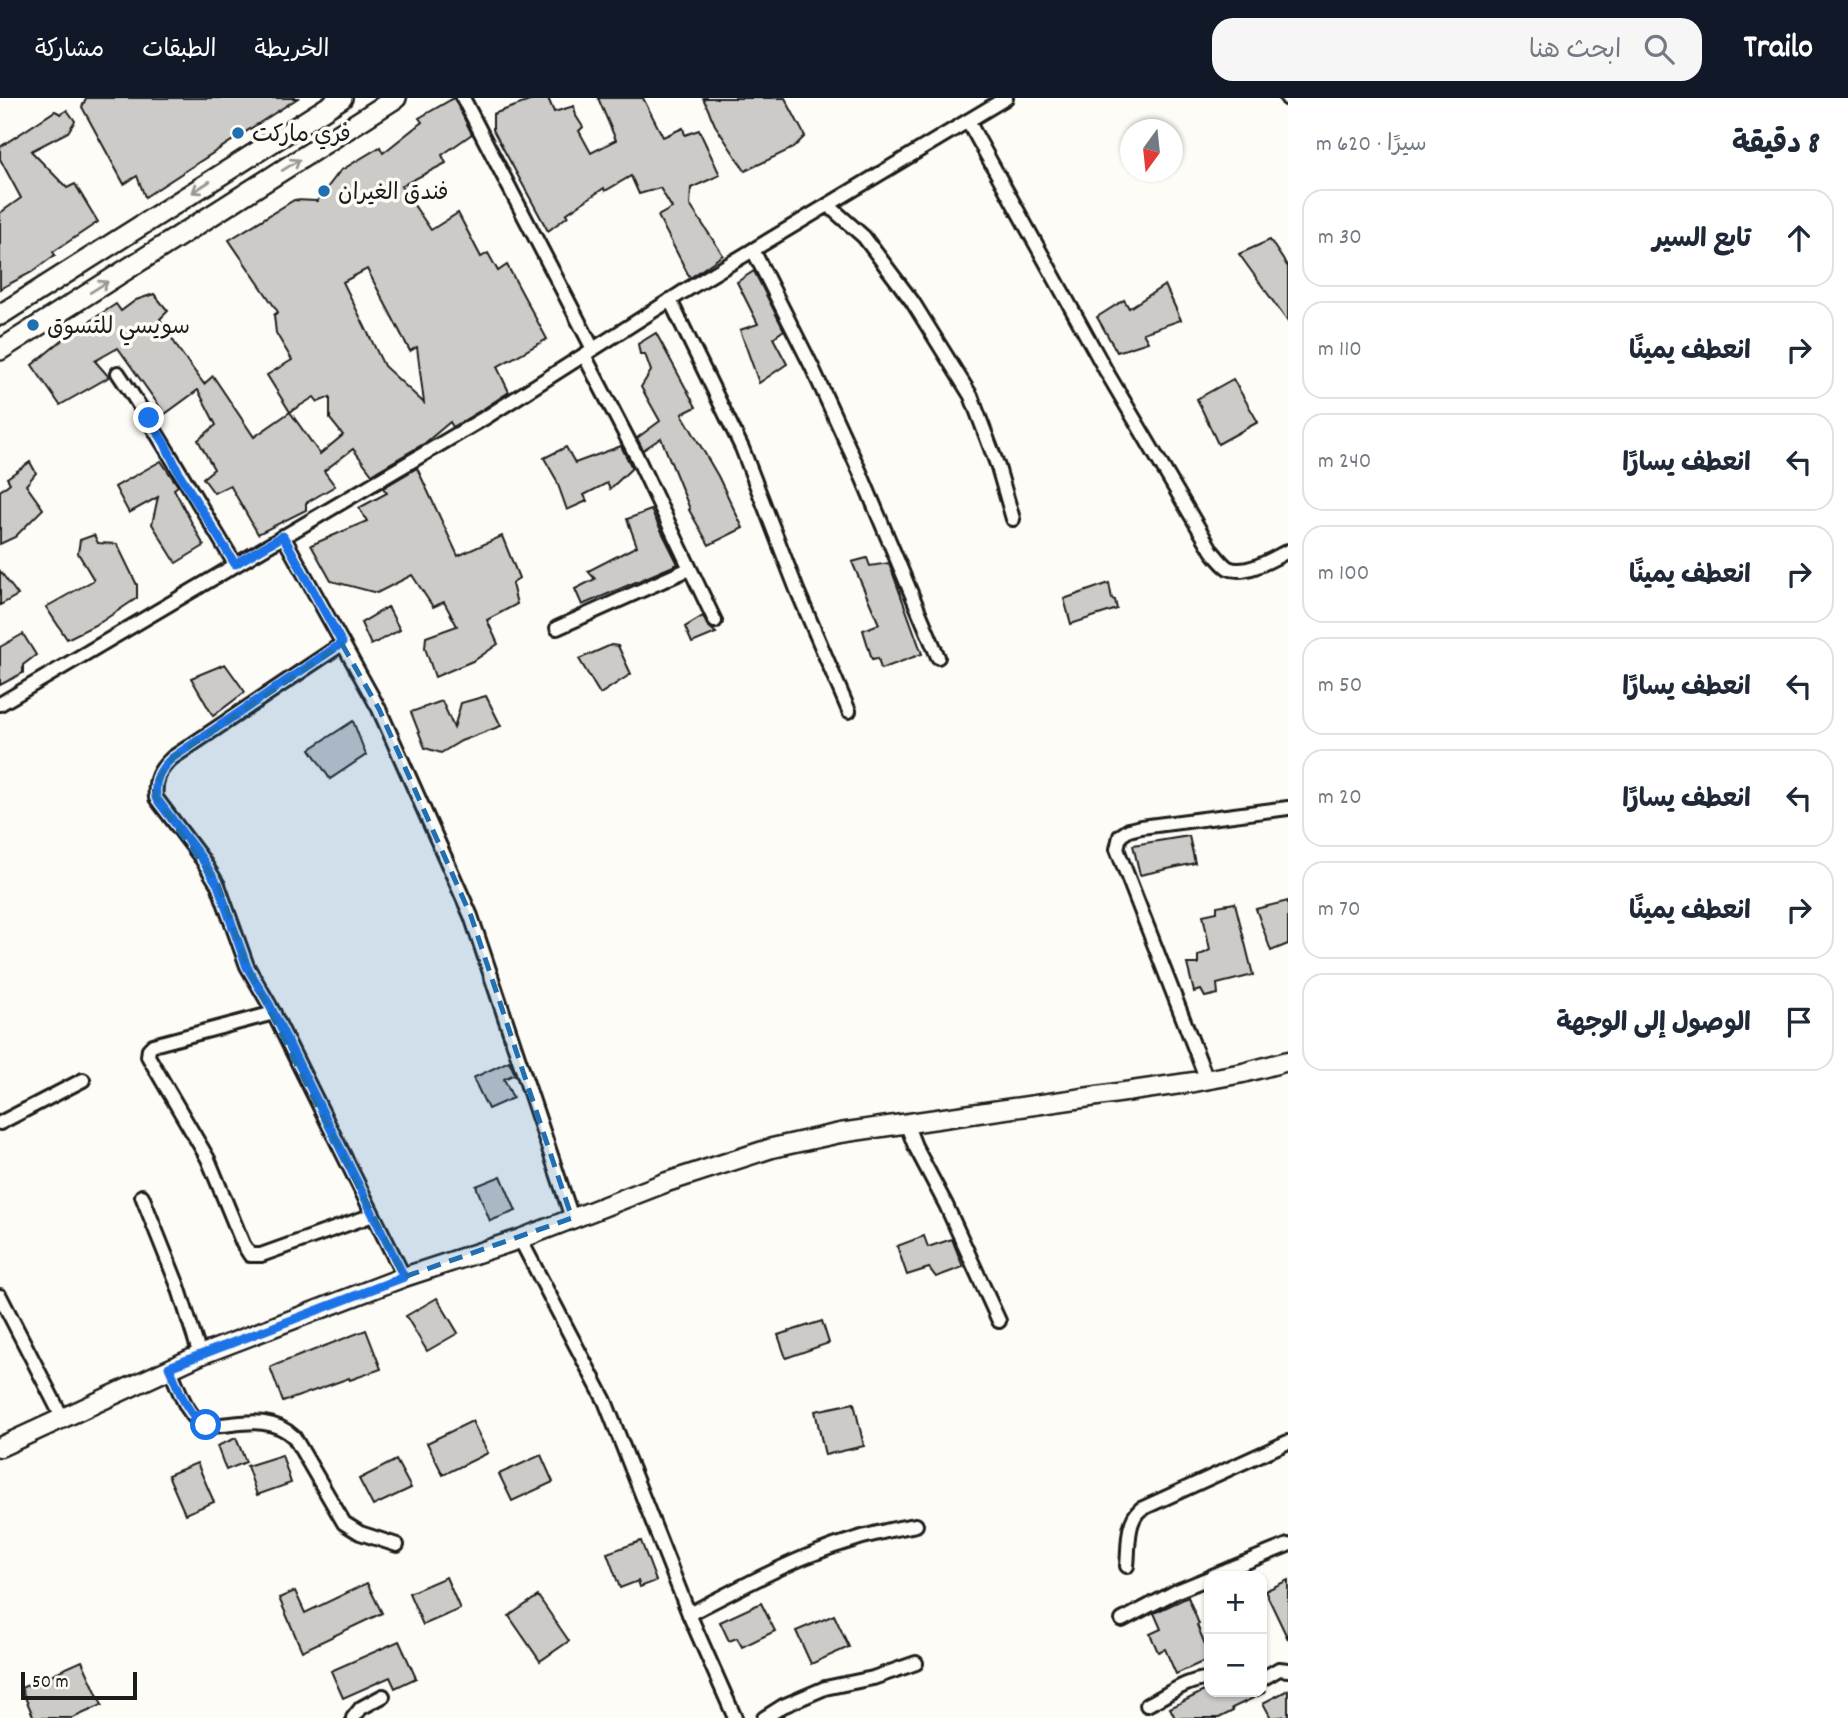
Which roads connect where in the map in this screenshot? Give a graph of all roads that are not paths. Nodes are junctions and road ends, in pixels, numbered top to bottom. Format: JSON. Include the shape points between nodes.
{"nodes":[{"id":1,"x":342,"y":98,"type":"edge"},
{"id":2,"x":396,"y":98,"type":"edge"},
{"id":3,"x":463,"y":98,"type":"edge"},
{"id":4,"x":1006,"y":98,"type":"edge"},
{"id":5,"x":984,"y":104,"type":"edge"},
{"id":6,"x":968,"y":121,"type":"junction"},
{"id":7,"x":828,"y":205,"type":"junction"},
{"id":8,"x":753,"y":250,"type":"junction"},
{"id":9,"x":670,"y":300,"type":"junction"},
{"id":10,"x":0,"y":314,"type":"edge"},
{"id":11,"x":0,"y":350,"type":"edge"},
{"id":12,"x":589,"y":352,"type":"junction"},
{"id":13,"x":118,"y":373,"type":"dead end"},
{"id":14,"x":1013,"y":519,"type":"dead end"},
{"id":15,"x":283,"y":536,"type":"junction"},
{"id":16,"x":1288,"y":551,"type":"edge"},
{"id":17,"x":235,"y":564,"type":"junction"},
{"id":18,"x":689,"y":569,"type":"junction"},
{"id":19,"x":715,"y":621,"type":"dead end"},
{"id":20,"x":557,"y":628,"type":"dead end"},
{"id":21,"x":342,"y":643,"type":"junction"},
{"id":22,"x":938,"y":657,"type":"dead end"},
{"id":23,"x":0,"y":704,"type":"edge"},
{"id":24,"x":849,"y":710,"type":"dead end"},
{"id":25,"x":1288,"y":808,"type":"edge"},
{"id":26,"x":274,"y":1013,"type":"junction"},
{"id":27,"x":1288,"y":1061,"type":"edge"},
{"id":28,"x":83,"y":1080,"type":"dead end"},
{"id":29,"x":1207,"y":1080,"type":"junction"},
{"id":30,"x":0,"y":1123,"type":"edge"},
{"id":31,"x":906,"y":1123,"type":"junction"},
{"id":32,"x":142,"y":1196,"type":"dead end"},
{"id":33,"x":373,"y":1215,"type":"junction"},
{"id":34,"x":572,"y":1218,"type":"junction"},
{"id":35,"x":520,"y":1239,"type":"junction"},
{"id":36,"x":404,"y":1277,"type":"junction"},
{"id":37,"x":0,"y":1296,"type":"edge"},
{"id":38,"x":999,"y":1321,"type":"dead end"},
{"id":39,"x":200,"y":1355,"type":"junction"},
{"id":40,"x":169,"y":1367,"type":"junction"},
{"id":41,"x":62,"y":1417,"type":"junction"},
{"id":42,"x":1288,"y":1442,"type":"edge"},
{"id":43,"x":0,"y":1447,"type":"edge"},
{"id":44,"x":916,"y":1525,"type":"dead end"},
{"id":45,"x":397,"y":1545,"type":"dead end"},
{"id":46,"x":1288,"y":1545,"type":"edge"},
{"id":47,"x":1127,"y":1566,"type":"dead end"},
{"id":48,"x":1225,"y":1571,"type":"edge"},
{"id":49,"x":1204,"y":1580,"type":"edge"},
{"id":50,"x":689,"y":1614,"type":"junction"},
{"id":51,"x":1122,"y":1620,"type":"dead end"},
{"id":52,"x":916,"y":1662,"type":"dead end"},
{"id":53,"x":1288,"y":1670,"type":"edge"},
{"id":54,"x":1267,"y":1676,"type":"edge"},
{"id":55,"x":1204,"y":1680,"type":"edge"},
{"id":56,"x":383,"y":1696,"type":"dead end"},
{"id":57,"x":1147,"y":1705,"type":"dead end"},
{"id":58,"x":354,"y":1718,"type":"edge"},
{"id":59,"x":735,"y":1718,"type":"edge"},
{"id":60,"x":764,"y":1718,"type":"edge"}],
"edges":[{"from":1,"to":10,"type":"main road","one_way":true},
{"from":11,"to":2,"type":"main road","one_way":true},
{"from":3,"to":12,"type":"street"},
{"from":4,"to":5,"type":"street"},
{"from":5,"to":6,"type":"street"},
{"from":6,"to":7,"type":"street"},
{"from":6,"to":16,"type":"street","via":[[1105,370],[1212,551],[1229,568],[1240,570]]},
{"from":7,"to":8,"type":"street"},
{"from":7,"to":14,"type":"street","via":[[863,237],[912,301],[971,396]]},
{"from":8,"to":9,"type":"street"},
{"from":8,"to":22,"type":"street","via":[[860,472]]},
{"from":9,"to":12,"type":"street"},
{"from":9,"to":24,"type":"street","via":[[742,448]]},
{"from":12,"to":15,"type":"street"},
{"from":12,"to":18,"type":"street"},
{"from":13,"to":17,"type":"street"},
{"from":15,"to":17,"type":"street"},
{"from":15,"to":21,"type":"street"},
{"from":17,"to":23,"type":"street"},
{"from":18,"to":19,"type":"street"},
{"from":18,"to":20,"type":"street"},
{"from":21,"to":26,"type":"street","via":[[172,758],[154,786],[156,798],[218,885],[247,967]]},
{"from":21,"to":34,"type":"street","via":[[379,709],[471,916]]},
{"from":25,"to":29,"type":"street","via":[[1141,827],[1120,836],[1117,849]]},
{"from":26,"to":33,"type":"street"},
{"from":26,"to":33,"type":"street","via":[[153,1045],[148,1056],[208,1159],[250,1255]]},
{"from":27,"to":29,"type":"street"},
{"from":28,"to":30,"type":"street"},
{"from":29,"to":31,"type":"street"},
{"from":31,"to":34,"type":"street","via":[[772,1148]]},
{"from":31,"to":38,"type":"street"},
{"from":32,"to":39,"type":"street"},
{"from":33,"to":36,"type":"street"},
{"from":34,"to":35,"type":"street"},
{"from":35,"to":36,"type":"street"},
{"from":35,"to":50,"type":"street","via":[[605,1401]]},
{"from":36,"to":39,"type":"street"},
{"from":37,"to":41,"type":"street"},
{"from":39,"to":40,"type":"street"},
{"from":40,"to":41,"type":"street"},
{"from":40,"to":45,"type":"street","via":[[199,1422],[274,1423],[284,1428],[294,1437],[344,1523]]},
{"from":41,"to":43,"type":"street"},
{"from":42,"to":47,"type":"street","via":[[1141,1509],[1133,1518]]},
{"from":44,"to":50,"type":"street","via":[[839,1543],[778,1567]]},
{"from":46,"to":48,"type":"street"},
{"from":49,"to":51,"type":"street"},
{"from":50,"to":59,"type":"street"},
{"from":52,"to":60,"type":"street","via":[[873,1678],[825,1688]]},
{"from":53,"to":54,"type":"street"},
{"from":55,"to":57,"type":"street"},
{"from":56,"to":58,"type":"street","via":[[361,1707]]}]}
